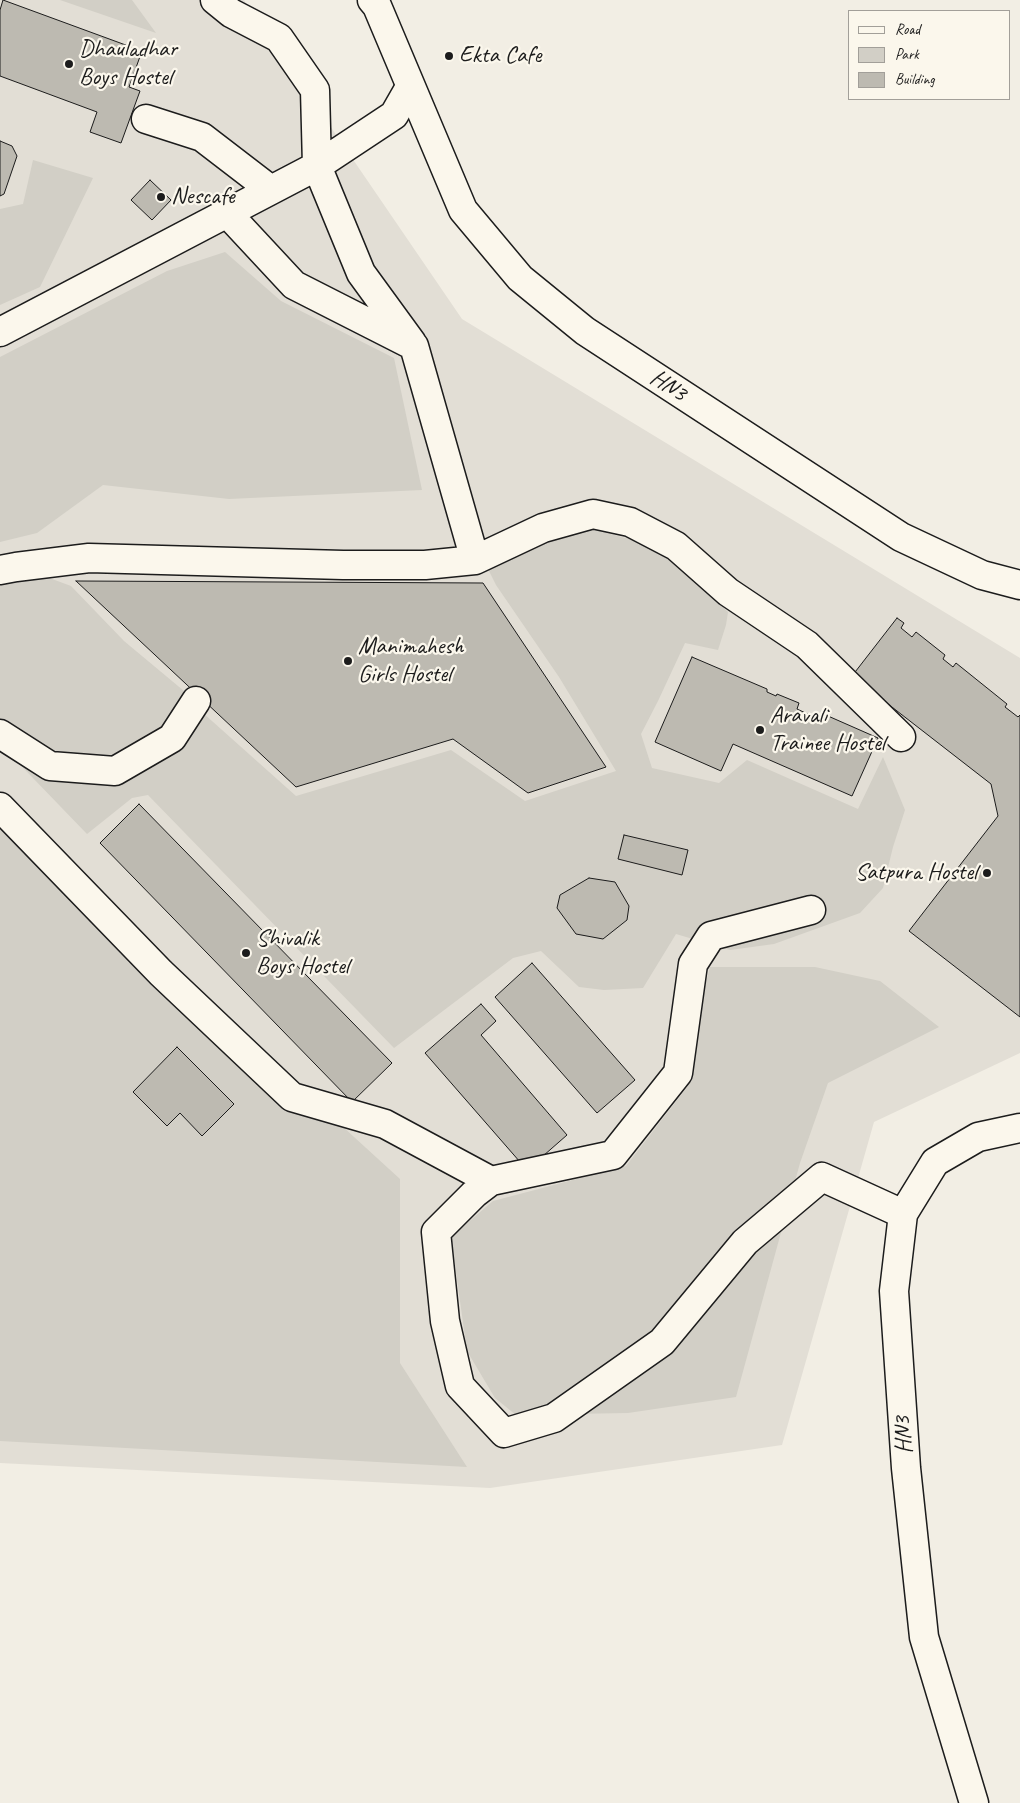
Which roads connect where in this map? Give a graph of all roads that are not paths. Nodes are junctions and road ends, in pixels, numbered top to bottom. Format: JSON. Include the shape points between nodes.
{"nodes":[{"id":1,"x":215,"y":0,"type":"edge"},
{"id":2,"x":372,"y":0,"type":"edge"},
{"id":3,"x":410,"y":87,"type":"junction"},
{"id":4,"x":146,"y":119,"type":"dead end"},
{"id":5,"x":317,"y":166,"type":"junction"},
{"id":6,"x":271,"y":190,"type":"junction"},
{"id":7,"x":227,"y":213,"type":"junction"},
{"id":8,"x":0,"y":332,"type":"edge"},
{"id":9,"x":414,"y":346,"type":"junction"},
{"id":10,"x":475,"y":560,"type":"junction"},
{"id":11,"x":0,"y":570,"type":"edge"},
{"id":12,"x":1020,"y":585,"type":"edge"},
{"id":13,"x":196,"y":702,"type":"dead end"},
{"id":14,"x":0,"y":734,"type":"edge"},
{"id":15,"x":901,"y":738,"type":"dead end"},
{"id":16,"x":0,"y":807,"type":"edge"},
{"id":17,"x":811,"y":910,"type":"dead end"},
{"id":18,"x":1020,"y":1128,"type":"edge"},
{"id":19,"x":491,"y":1181,"type":"junction"},
{"id":20,"x":903,"y":1214,"type":"junction"},
{"id":21,"x":974,"y":1803,"type":"edge"}],
"edges":[{"from":1,"to":5,"type":"main road","via":[[231,13],[279,38],[314,90]]},
{"from":2,"to":3,"type":"main road","name":"HN3"},
{"from":3,"to":5,"type":"main road","via":[[394,115]]},
{"from":3,"to":12,"type":"main road","name":"HN3","via":[[463,210],[520,278],[585,331],[901,537],[982,575]]},
{"from":4,"to":6,"type":"main road","via":[[202,137]]},
{"from":5,"to":6,"type":"main road"},
{"from":5,"to":9,"type":"main road","via":[[361,272]]},
{"from":6,"to":7,"type":"main road"},
{"from":7,"to":8,"type":"main road"},
{"from":7,"to":9,"type":"main road","via":[[294,285]]},
{"from":9,"to":10,"type":"main road"},
{"from":10,"to":11,"type":"main road","via":[[425,565],[343,565],[89,558]]},
{"from":10,"to":15,"type":"main road","via":[[543,528],[593,514],[630,522],[676,546],[728,592],[806,645]]},
{"from":13,"to":14,"type":"main road","via":[[172,738],[115,771],[50,766]]},
{"from":16,"to":19,"type":"main road","via":[[161,973],[292,1097],[385,1124]]},
{"from":17,"to":19,"type":"main road","via":[[711,936],[693,964],[678,1073],[613,1155]]},
{"from":18,"to":20,"type":"main road","name":"HN3","via":[[978,1137],[936,1162]]},
{"from":19,"to":20,"type":"main road","via":[[436,1232],[445,1321],[460,1386],[504,1433],[554,1418],[662,1342],[745,1242],[822,1177]]},
{"from":20,"to":21,"type":"main road","name":"HN3","via":[[894,1291],[906,1468],[924,1637]]}]}
